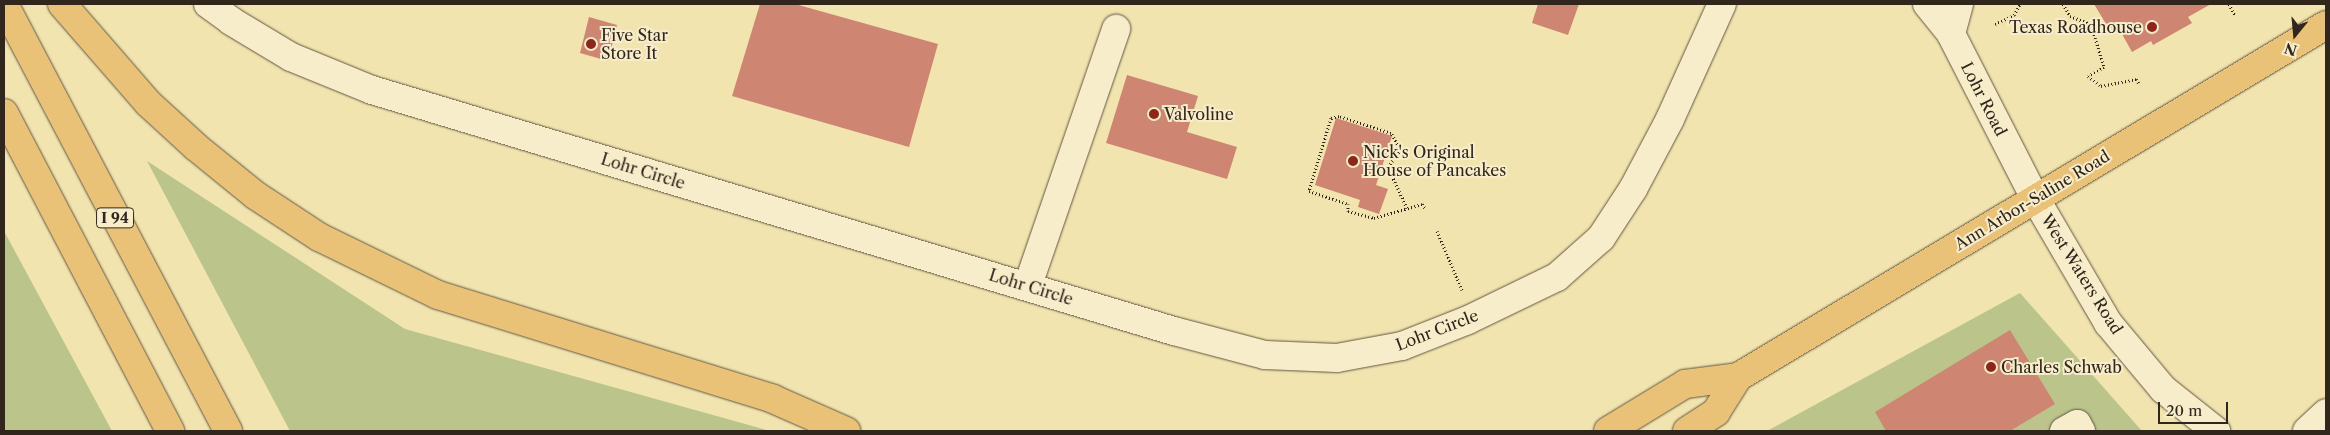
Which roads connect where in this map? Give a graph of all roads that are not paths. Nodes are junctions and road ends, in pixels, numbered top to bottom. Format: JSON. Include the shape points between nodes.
{"nodes":[{"id":1,"x":4,"y":4,"type":"edge"},
{"id":2,"x":62,"y":4,"type":"edge"},
{"id":3,"x":208,"y":4,"type":"edge"},
{"id":4,"x":1722,"y":4,"type":"edge"},
{"id":5,"x":1926,"y":4,"type":"edge"},
{"id":6,"x":1959,"y":4,"type":"edge"},
{"id":7,"x":2326,"y":25,"type":"edge"},
{"id":8,"x":1116,"y":29,"type":"dead end"},
{"id":9,"x":1951,"y":34,"type":"junction"},
{"id":10,"x":4,"y":112,"type":"edge"},
{"id":11,"x":2035,"y":198,"type":"junction"},
{"id":12,"x":1028,"y":285,"type":"junction"},
{"id":13,"x":1738,"y":377,"type":"junction"},
{"id":14,"x":2326,"y":413,"type":"edge"},
{"id":15,"x":170,"y":431,"type":"edge"},
{"id":16,"x":228,"y":431,"type":"edge"},
{"id":17,"x":846,"y":431,"type":"edge"},
{"id":18,"x":1608,"y":431,"type":"edge"},
{"id":19,"x":1687,"y":431,"type":"edge"},
{"id":20,"x":2064,"y":431,"type":"edge"},
{"id":21,"x":2081,"y":431,"type":"edge"},
{"id":22,"x":2216,"y":431,"type":"edge"},
{"id":23,"x":2307,"y":431,"type":"edge"}],
"edges":[{"from":1,"to":16,"type":"main road","number":"I 94"},
{"from":2,"to":17,"type":"main road","via":[[135,89],[196,148],[255,194],[320,237],[438,295],[773,399]]},
{"from":3,"to":12,"type":"street","name":"Lohr Circle","via":[[291,57],[372,90]]},
{"from":4,"to":12,"type":"street","name":"Lohr Circle","via":[[1670,119],[1633,190],[1601,238],[1557,277],[1460,323],[1402,346],[1337,358],[1265,354],[1174,331]]},
{"from":5,"to":9,"type":"street","name":"Lohr Road"},
{"from":6,"to":9,"type":"street"},
{"from":7,"to":11,"type":"main road","name":"Ann Arbor-Saline Road"},
{"from":8,"to":12,"type":"street"},
{"from":9,"to":11,"type":"street","name":"Lohr Road"},
{"from":10,"to":15,"type":"main road"},
{"from":11,"to":13,"type":"main road","name":"Ann Arbor-Saline Road"},
{"from":11,"to":22,"type":"street","name":"West Waters Road","via":[[2108,323],[2163,389]]},
{"from":13,"to":18,"type":"main road","name":"Ann Arbor-Saline Road","via":[[1685,384]]},
{"from":13,"to":19,"type":"main road","name":"Ann Arbor-Saline Road","via":[[1716,412]]},
{"from":14,"to":23,"type":"street"},
{"from":20,"to":21,"type":"street","via":[[2077,424]]}]}
